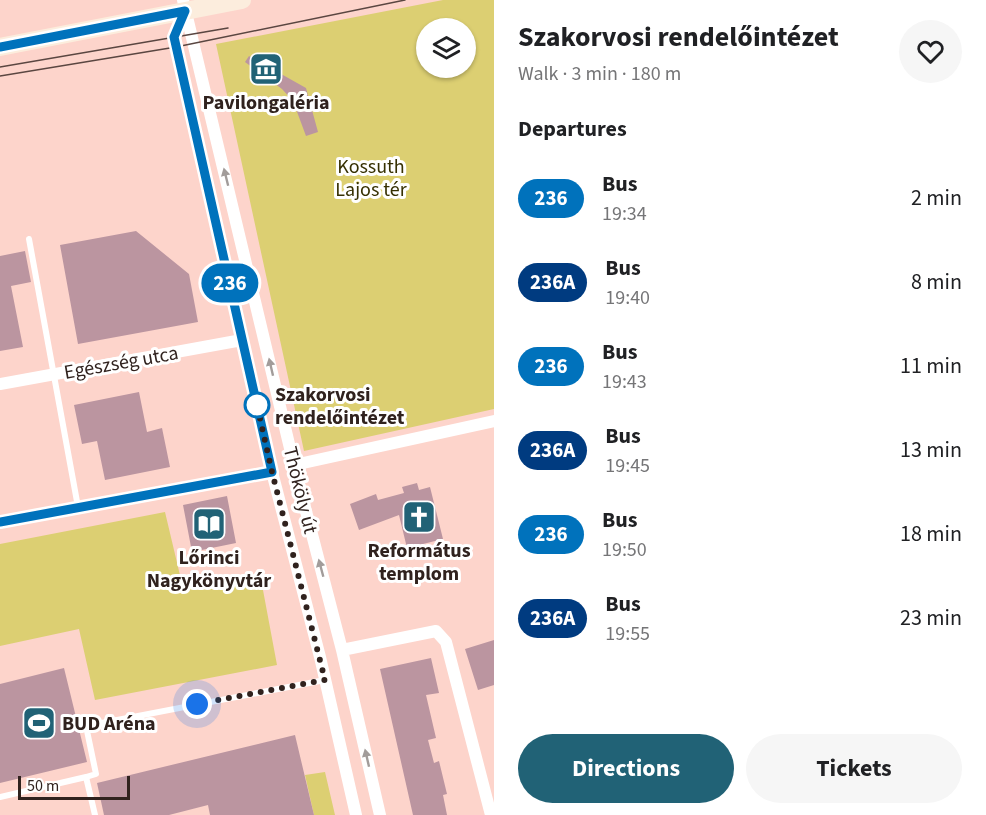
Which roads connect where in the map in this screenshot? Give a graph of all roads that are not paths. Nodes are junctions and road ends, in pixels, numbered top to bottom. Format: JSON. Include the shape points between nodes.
{"nodes":[{"id":1,"x":242,"y":0,"type":"edge"},
{"id":2,"x":184,"y":6,"type":"edge"},
{"id":3,"x":0,"y":47,"type":"edge"},
{"id":4,"x":214,"y":129,"type":"junction"},
{"id":5,"x":195,"y":133,"type":"junction"},
{"id":6,"x":28,"y":239,"type":"dead end"},
{"id":7,"x":242,"y":340,"type":"junction"},
{"id":8,"x":53,"y":373,"type":"junction"},
{"id":9,"x":0,"y":384,"type":"edge"},
{"id":10,"x":494,"y":421,"type":"edge"},
{"id":11,"x":294,"y":465,"type":"junction"},
{"id":12,"x":272,"y":472,"type":"junction"},
{"id":13,"x":78,"y":507,"type":"junction"},
{"id":14,"x":0,"y":522,"type":"edge"},
{"id":15,"x":342,"y":650,"type":"junction"},
{"id":16,"x":325,"y":680,"type":"junction"},
{"id":17,"x":86,"y":777,"type":"junction"},
{"id":18,"x":0,"y":797,"type":"edge"},
{"id":19,"x":95,"y":815,"type":"edge"},
{"id":20,"x":356,"y":815,"type":"edge"},
{"id":21,"x":380,"y":815,"type":"edge"},
{"id":22,"x":491,"y":815,"type":"edge"}],
"edges":[{"from":1,"to":2,"type":"main road"},
{"from":2,"to":3,"type":"main road"},
{"from":2,"to":4,"type":"street","name":"Thököly út"},
{"from":2,"to":5,"type":"street","name":"Thököly út","via":[[174,37]]},
{"from":4,"to":5,"type":"street"},
{"from":11,"to":4,"type":"street","name":"Thököly út","one_way":true},
{"from":5,"to":7,"type":"street","name":"Thököly út"},
{"from":6,"to":8,"type":"lane"},
{"from":7,"to":8,"type":"street","name":"Egészség utca"},
{"from":7,"to":12,"type":"street","name":"Thököly út"},
{"from":8,"to":9,"type":"street","name":"Egészség utca"},
{"from":8,"to":13,"type":"lane"},
{"from":10,"to":11,"type":"street"},
{"from":15,"to":11,"type":"street","name":"Thököly út","one_way":true},
{"from":12,"to":13,"type":"street"},
{"from":12,"to":16,"type":"street","name":"Thököly út"},
{"from":13,"to":14,"type":"street"},
{"from":21,"to":15,"type":"street","name":"Thököly út","one_way":true},
{"from":15,"to":22,"type":"street","via":[[436,631],[446,642]]},
{"from":16,"to":17,"type":"lane","via":[[86,726],[96,774]]},
{"from":16,"to":20,"type":"street","name":"Thököly út"},
{"from":17,"to":18,"type":"lane"},
{"from":17,"to":19,"type":"lane"}]}
